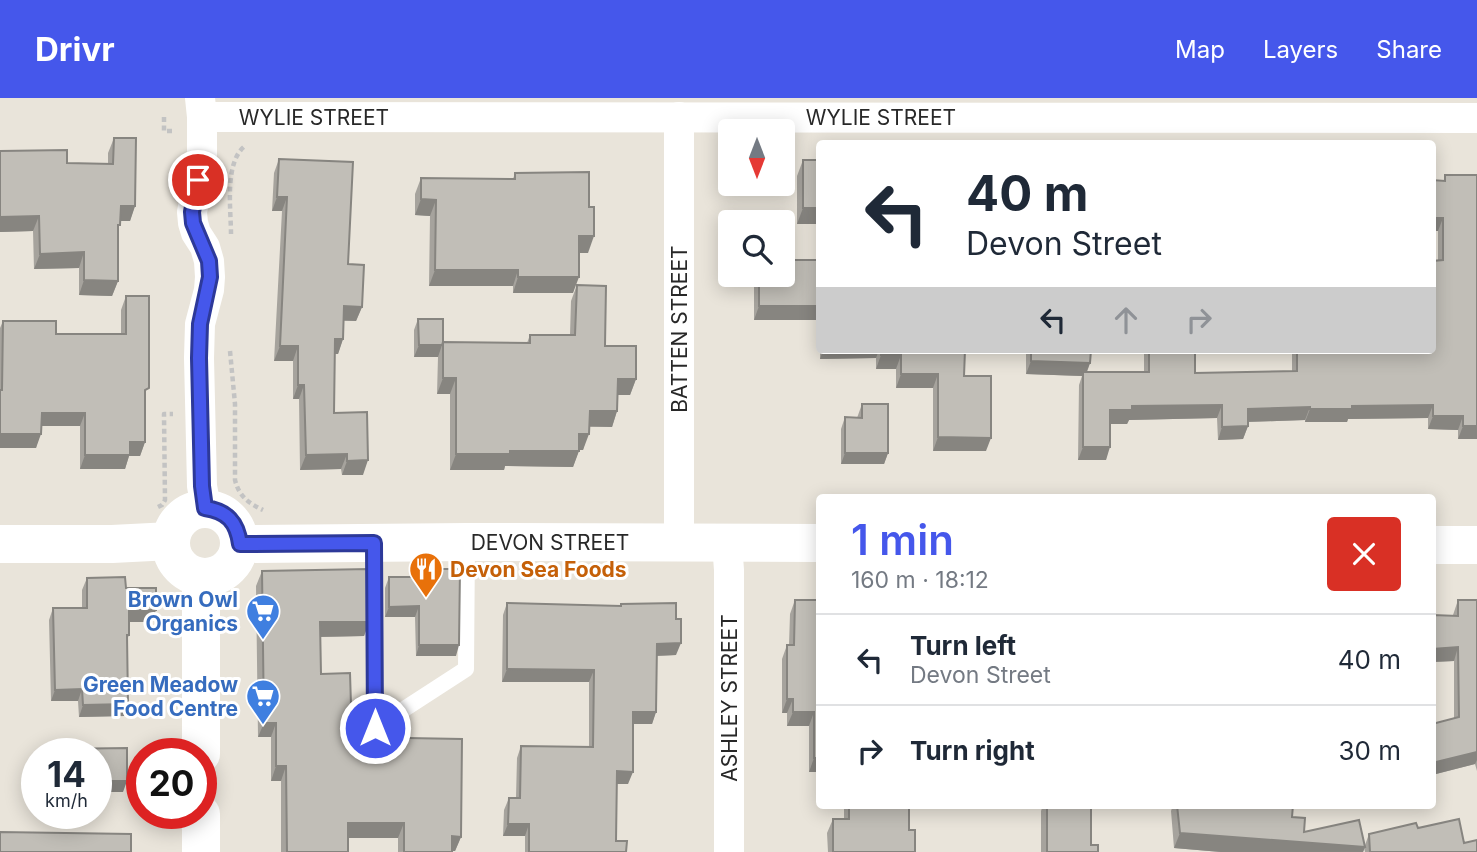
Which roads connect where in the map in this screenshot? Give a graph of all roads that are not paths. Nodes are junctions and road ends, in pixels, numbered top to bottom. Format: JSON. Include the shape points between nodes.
{"nodes":[{"id":1,"x":201,"y":108,"type":"edge"},
{"id":2,"x":678,"y":117,"type":"junction"},
{"id":3,"x":1477,"y":118,"type":"edge"},
{"id":4,"x":205,"y":508,"type":"junction"},
{"id":5,"x":164,"y":524,"type":"junction"},
{"id":6,"x":467,"y":542,"type":"junction"},
{"id":7,"x":678,"y":542,"type":"junction"},
{"id":8,"x":374,"y":543,"type":"junction"},
{"id":9,"x":727,"y":543,"type":"junction"},
{"id":10,"x":816,"y":543,"type":"edge"},
{"id":11,"x":0,"y":544,"type":"edge"},
{"id":12,"x":240,"y":544,"type":"junction"},
{"id":13,"x":1436,"y":545,"type":"edge"},
{"id":14,"x":1477,"y":545,"type":"edge"},
{"id":15,"x":201,"y":578,"type":"junction"},
{"id":16,"x":201,"y":738,"type":"edge"},
{"id":17,"x":201,"y":829,"type":"edge"},
{"id":18,"x":201,"y":852,"type":"edge"},
{"id":19,"x":729,"y":852,"type":"edge"}],
"edges":[{"from":1,"to":2,"type":"street","name":"WYLIE STREET"},
{"from":1,"to":4,"type":"street","via":[[202,159],[192,212],[210,277],[200,324],[199,358]]},
{"from":2,"to":3,"type":"street","name":"WYLIE STREET"},
{"from":2,"to":7,"type":"street","name":"BATTEN STREET"},
{"from":4,"to":5,"type":"main road","via":[[193,510],[175,525]]},
{"from":4,"to":12,"type":"main road","via":[[234,523]]},
{"from":5,"to":11,"type":"main road","via":[[113,544]]},
{"from":5,"to":15,"type":"main road","via":[[173,558],[187,573]]},
{"from":6,"to":7,"type":"main road","name":"DEVON STREET"},
{"from":6,"to":8,"type":"main road","name":"DEVON STREET"},
{"from":6,"to":8,"type":"lane","via":[[466,669],[375,728]]},
{"from":7,"to":9,"type":"main road","name":"DEVON STREET"},
{"from":8,"to":12,"type":"main road","name":"DEVON STREET"},
{"from":9,"to":10,"type":"main road","name":"DEVON STREET"},
{"from":9,"to":19,"type":"street","name":"ASHLEY STREET"},
{"from":12,"to":15,"type":"main road","via":[[237,557],[224,571]]},
{"from":13,"to":14,"type":"main road"},
{"from":15,"to":16,"type":"main road"},
{"from":17,"to":18,"type":"main road"}]}
